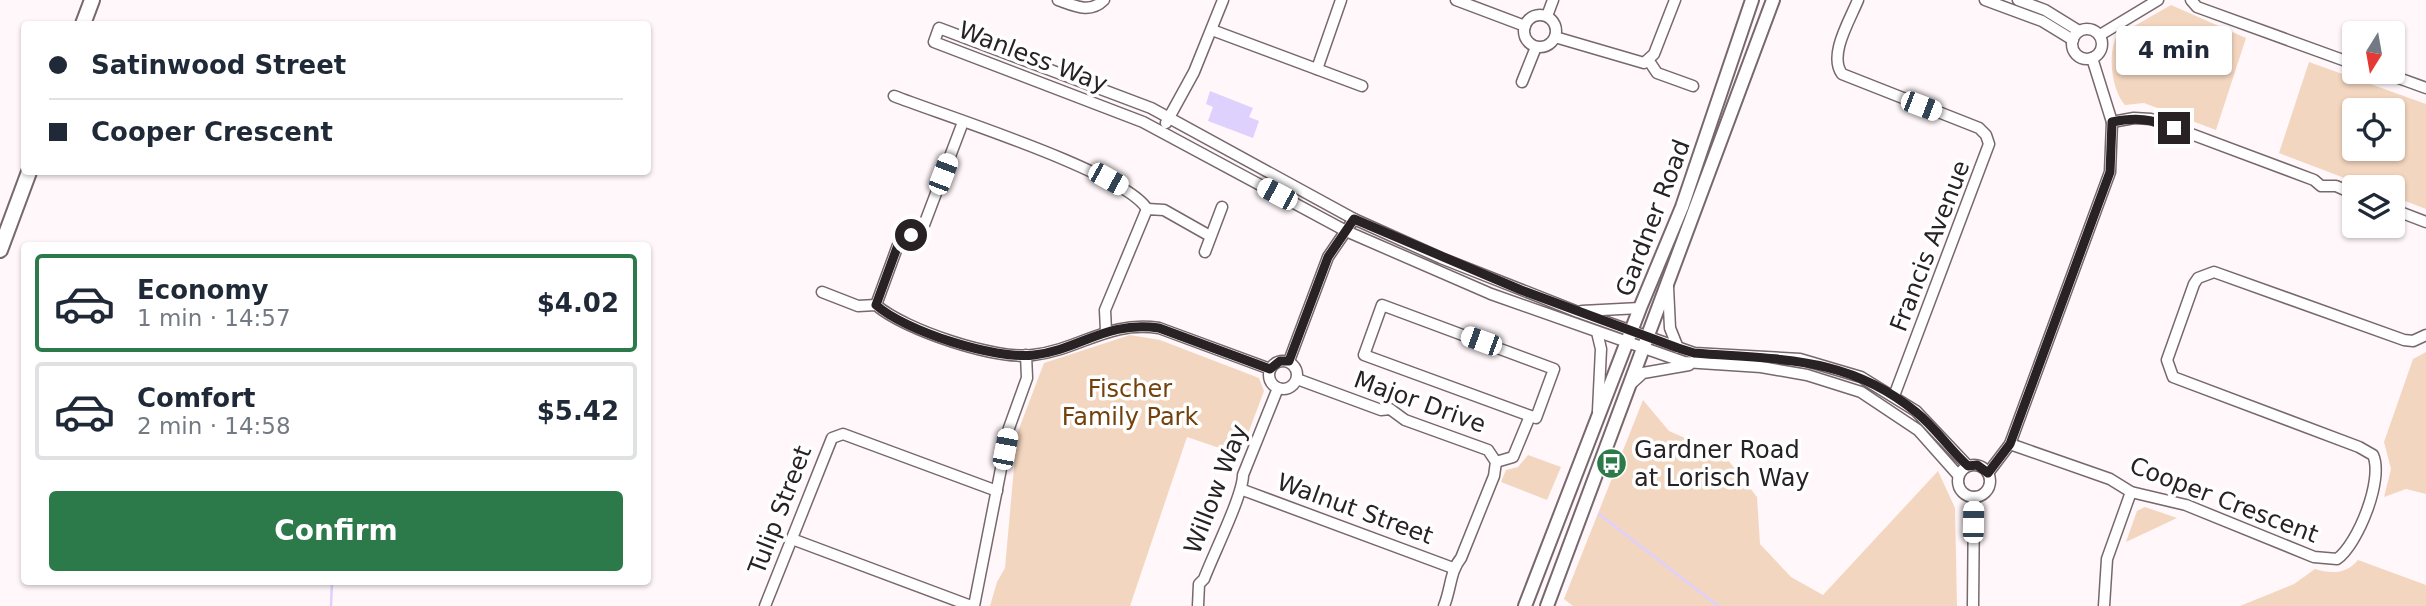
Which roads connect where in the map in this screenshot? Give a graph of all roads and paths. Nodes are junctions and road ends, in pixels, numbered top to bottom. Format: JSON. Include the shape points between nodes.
{"nodes":[{"id":1,"x":92,"y":0,"type":"edge"},
{"id":2,"x":1058,"y":0,"type":"edge"},
{"id":3,"x":1104,"y":0,"type":"edge"},
{"id":4,"x":1223,"y":0,"type":"edge"},
{"id":5,"x":1341,"y":0,"type":"edge"},
{"id":6,"x":1456,"y":0,"type":"edge"},
{"id":7,"x":1553,"y":0,"type":"edge"},
{"id":8,"x":1675,"y":0,"type":"edge"},
{"id":9,"x":1752,"y":0,"type":"edge"},
{"id":10,"x":1773,"y":0,"type":"edge"},
{"id":11,"x":1858,"y":0,"type":"edge"},
{"id":12,"x":1985,"y":0,"type":"edge"},
{"id":13,"x":2018,"y":0,"type":"edge"},
{"id":14,"x":2158,"y":0,"type":"edge"},
{"id":15,"x":2191,"y":0,"type":"edge"},
{"id":16,"x":1547,"y":16,"type":"junction"},
{"id":17,"x":84,"y":21,"type":"edge"},
{"id":18,"x":1525,"y":26,"type":"junction"},
{"id":19,"x":1212,"y":30,"type":"junction"},
{"id":20,"x":2079,"y":31,"type":"junction"},
{"id":21,"x":2100,"y":35,"type":"junction"},
{"id":22,"x":1555,"y":37,"type":"junction"},
{"id":23,"x":2073,"y":40,"type":"junction"},
{"id":24,"x":1536,"y":47,"type":"junction"},
{"id":25,"x":2092,"y":58,"type":"junction"},
{"id":26,"x":2342,"y":60,"type":"edge"},
{"id":27,"x":1649,"y":61,"type":"junction"},
{"id":28,"x":1317,"y":69,"type":"junction"},
{"id":29,"x":2405,"y":80,"type":"edge"},
{"id":30,"x":1522,"y":82,"type":"dead end"},
{"id":31,"x":1362,"y":86,"type":"dead end"},
{"id":32,"x":1693,"y":86,"type":"dead end"},
{"id":33,"x":2426,"y":88,"type":"edge"},
{"id":34,"x":894,"y":96,"type":"dead end"},
{"id":35,"x":1169,"y":118,"type":"junction"},
{"id":36,"x":963,"y":122,"type":"junction"},
{"id":37,"x":2112,"y":122,"type":"junction"},
{"id":38,"x":1161,"y":132,"type":"junction"},
{"id":39,"x":28,"y":175,"type":"edge"},
{"id":40,"x":2342,"y":189,"type":"edge"},
{"id":41,"x":1222,"y":207,"type":"dead end"},
{"id":42,"x":1147,"y":209,"type":"junction"},
{"id":43,"x":2405,"y":214,"type":"edge"},
{"id":44,"x":1354,"y":219,"type":"junction"},
{"id":45,"x":2426,"y":222,"type":"edge"},
{"id":46,"x":1346,"y":231,"type":"junction"},
{"id":47,"x":1210,"y":236,"type":"junction"},
{"id":48,"x":0,"y":250,"type":"edge"},
{"id":49,"x":1205,"y":251,"type":"dead end"},
{"id":50,"x":1668,"y":283,"type":"junction"},
{"id":51,"x":822,"y":292,"type":"dead end"},
{"id":52,"x":876,"y":305,"type":"junction"},
{"id":53,"x":1640,"y":308,"type":"junction"},
{"id":54,"x":1578,"y":312,"type":"junction"},
{"id":55,"x":1106,"y":331,"type":"junction"},
{"id":56,"x":1597,"y":332,"type":"junction"},
{"id":57,"x":2426,"y":335,"type":"edge"},
{"id":58,"x":1630,"y":337,"type":"junction"},
{"id":59,"x":1646,"y":342,"type":"junction"},
{"id":60,"x":1678,"y":348,"type":"junction"},
{"id":61,"x":1026,"y":355,"type":"junction"},
{"id":62,"x":1289,"y":361,"type":"junction"},
{"id":63,"x":1693,"y":364,"type":"junction"},
{"id":64,"x":1270,"y":369,"type":"junction"},
{"id":65,"x":1297,"y":379,"type":"junction"},
{"id":66,"x":1630,"y":384,"type":"junction"},
{"id":67,"x":1278,"y":388,"type":"junction"},
{"id":68,"x":1894,"y":396,"type":"junction"},
{"id":69,"x":1531,"y":416,"type":"junction"},
{"id":70,"x":1599,"y":419,"type":"junction"},
{"id":71,"x":2010,"y":444,"type":"junction"},
{"id":72,"x":1496,"y":462,"type":"junction"},
{"id":73,"x":1968,"y":466,"type":"junction"},
{"id":74,"x":1988,"y":473,"type":"junction"},
{"id":75,"x":1958,"y":475,"type":"junction"},
{"id":76,"x":1243,"y":489,"type":"junction"},
{"id":77,"x":997,"y":491,"type":"junction"},
{"id":78,"x":2131,"y":492,"type":"junction"},
{"id":79,"x":1974,"y":497,"type":"junction"},
{"id":80,"x":792,"y":539,"type":"junction"},
{"id":81,"x":1452,"y":568,"type":"junction"},
{"id":82,"x":765,"y":606,"type":"edge"},
{"id":83,"x":972,"y":606,"type":"edge"},
{"id":84,"x":1198,"y":606,"type":"edge"},
{"id":85,"x":1444,"y":606,"type":"edge"},
{"id":86,"x":1525,"y":606,"type":"edge"},
{"id":87,"x":1547,"y":606,"type":"edge"},
{"id":88,"x":1973,"y":606,"type":"edge"},
{"id":89,"x":2104,"y":606,"type":"edge"}],
"edges":[{"from":1,"to":17,"type":"main road"},
{"from":2,"to":3,"type":"street","via":[[1086,9]]},
{"from":4,"to":19,"type":"street"},
{"from":5,"to":28,"type":"street"},
{"from":6,"to":18,"type":"street"},
{"from":7,"to":16,"type":"street"},
{"from":8,"to":27,"type":"street"},
{"from":9,"to":53,"type":"street","name":"Gardner Road","via":[[1702,154]]},
{"from":10,"to":50,"type":"street","name":"Gardner Road"},
{"from":11,"to":68,"type":"street","name":"Francis Avenue","via":[[1838,53],[1837,68],[1842,74],[1979,128],[1989,144]]},
{"from":12,"to":23,"type":"street","via":[[2042,21]]},
{"from":13,"to":20,"type":"street"},
{"from":14,"to":21,"type":"street"},
{"from":15,"to":26,"type":"street","via":[[2197,7]]},
{"from":16,"to":18,"type":"street","via":[[1532,17]]},
{"from":16,"to":22,"type":"street","via":[[1555,24]]},
{"from":18,"to":24,"type":"street","via":[[1525,37]]},
{"from":19,"to":28,"type":"street"},
{"from":19,"to":35,"type":"street"},
{"from":20,"to":21,"type":"street","via":[[2090,29]]},
{"from":20,"to":23,"type":"street"},
{"from":21,"to":25,"type":"street","via":[[2101,50]]},
{"from":22,"to":24,"type":"street","via":[[1548,45]]},
{"from":22,"to":27,"type":"street","via":[[1636,63]]},
{"from":23,"to":25,"type":"street","via":[[2077,55]]},
{"from":24,"to":30,"type":"street"},
{"from":25,"to":37,"type":"street"},
{"from":27,"to":32,"type":"street","via":[[1657,73]]},
{"from":28,"to":31,"type":"street"},
{"from":29,"to":33,"type":"street"},
{"from":34,"to":36,"type":"street"},
{"from":35,"to":38,"type":"street"},
{"from":35,"to":38,"type":"street","name":"Wanless Way","via":[[939,28],[934,42]]},
{"from":35,"to":44,"type":"street","name":"Wanless Way"},
{"from":36,"to":42,"type":"street","via":[[1087,169],[1138,196]]},
{"from":36,"to":52,"type":"street","via":[[923,225],[898,245]]},
{"from":37,"to":40,"type":"street","via":[[2151,119],[2320,186]]},
{"from":37,"to":71,"type":"street","via":[[2110,172]]},
{"from":38,"to":46,"type":"street","name":"Wanless Way"},
{"from":39,"to":48,"type":"main road"},
{"from":41,"to":47,"type":"street"},
{"from":42,"to":47,"type":"street","via":[[1164,210]]},
{"from":42,"to":55,"type":"street","via":[[1105,310]]},
{"from":43,"to":45,"type":"street"},
{"from":44,"to":46,"type":"street"},
{"from":44,"to":54,"type":"street","name":"Wanless Way"},
{"from":46,"to":56,"type":"street","name":"Wanless Way","via":[[1434,272]]},
{"from":46,"to":62,"type":"street","via":[[1328,257]]},
{"from":47,"to":49,"type":"street"},
{"from":50,"to":59,"type":"street","name":"Gardner Road"},
{"from":50,"to":60,"type":"street","name":"Gardner Road","via":[[1670,328]]},
{"from":51,"to":52,"type":"street","via":[[858,306]]},
{"from":52,"to":61,"type":"street","via":[[891,318],[987,353]]},
{"from":53,"to":54,"type":"street"},
{"from":53,"to":58,"type":"street","name":"Gardner Road"},
{"from":54,"to":58,"type":"street","name":"Wanless Way"},
{"from":55,"to":61,"type":"street"},
{"from":55,"to":64,"type":"street","via":[[1159,328]]},
{"from":56,"to":58,"type":"street","name":"Wanless Way"},
{"from":56,"to":70,"type":"street","via":[[1601,349]]},
{"from":57,"to":78,"type":"street","name":"Cooper Crescent","via":[[2404,340],[2207,272],[2194,284],[2169,352],[2168,369],[2173,377],[2359,447],[2373,455],[2377,464],[2374,486],[2352,545],[2337,559],[2325,560],[2186,505]]},
{"from":58,"to":59,"type":"street"},
{"from":58,"to":70,"type":"street","name":"Gardner Road"},
{"from":59,"to":60,"type":"street"},
{"from":59,"to":63,"type":"street"},
{"from":59,"to":66,"type":"street","name":"Gardner Road"},
{"from":60,"to":68,"type":"street","via":[[1819,363],[1861,377]]},
{"from":61,"to":77,"type":"street","via":[[1027,378],[1009,428]]},
{"from":62,"to":64,"type":"street"},
{"from":62,"to":65,"type":"street"},
{"from":63,"to":66,"type":"street","via":[[1643,373]]},
{"from":63,"to":75,"type":"street","via":[[1761,367],[1861,392],[1918,430]]},
{"from":64,"to":67,"type":"street","via":[[1271,382]]},
{"from":65,"to":67,"type":"street","via":[[1289,387]]},
{"from":65,"to":72,"type":"street","name":"Major Drive","via":[[1381,410],[1390,409],[1405,420],[1488,450]]},
{"from":66,"to":87,"type":"street","name":"Gardner Road"},
{"from":67,"to":76,"type":"street","name":"Willow Way","via":[[1244,475]]},
{"from":68,"to":73,"type":"street","via":[[1936,429]]},
{"from":69,"to":69,"type":"street","via":[[1364,355],[1382,305],[1554,369],[1536,418]]},
{"from":69,"to":72,"type":"street","via":[[1513,457]]},
{"from":70,"to":86,"type":"street","name":"Gardner Road"},
{"from":71,"to":74,"type":"street"},
{"from":71,"to":78,"type":"street","name":"Cooper Crescent","via":[[2110,479]]},
{"from":72,"to":81,"type":"street","name":"Major Drive","via":[[1461,558]]},
{"from":73,"to":74,"type":"street","via":[[1977,465]]},
{"from":73,"to":75,"type":"street"},
{"from":74,"to":79,"type":"street","via":[[1988,489]]},
{"from":75,"to":79,"type":"street","via":[[1960,490]]},
{"from":76,"to":81,"type":"street","name":"Walnut Street"},
{"from":76,"to":84,"type":"street","name":"Willow Way","via":[[1199,584]]},
{"from":77,"to":80,"type":"street","name":"Tulip Street","via":[[843,434],[827,446]]},
{"from":77,"to":83,"type":"street"},
{"from":78,"to":89,"type":"street","via":[[2108,559]]},
{"from":79,"to":88,"type":"street"},
{"from":80,"to":82,"type":"street","name":"Tulip Street"},
{"from":80,"to":83,"type":"street"},
{"from":81,"to":85,"type":"street","name":"Major Drive","via":[[1452,586]]}]}
